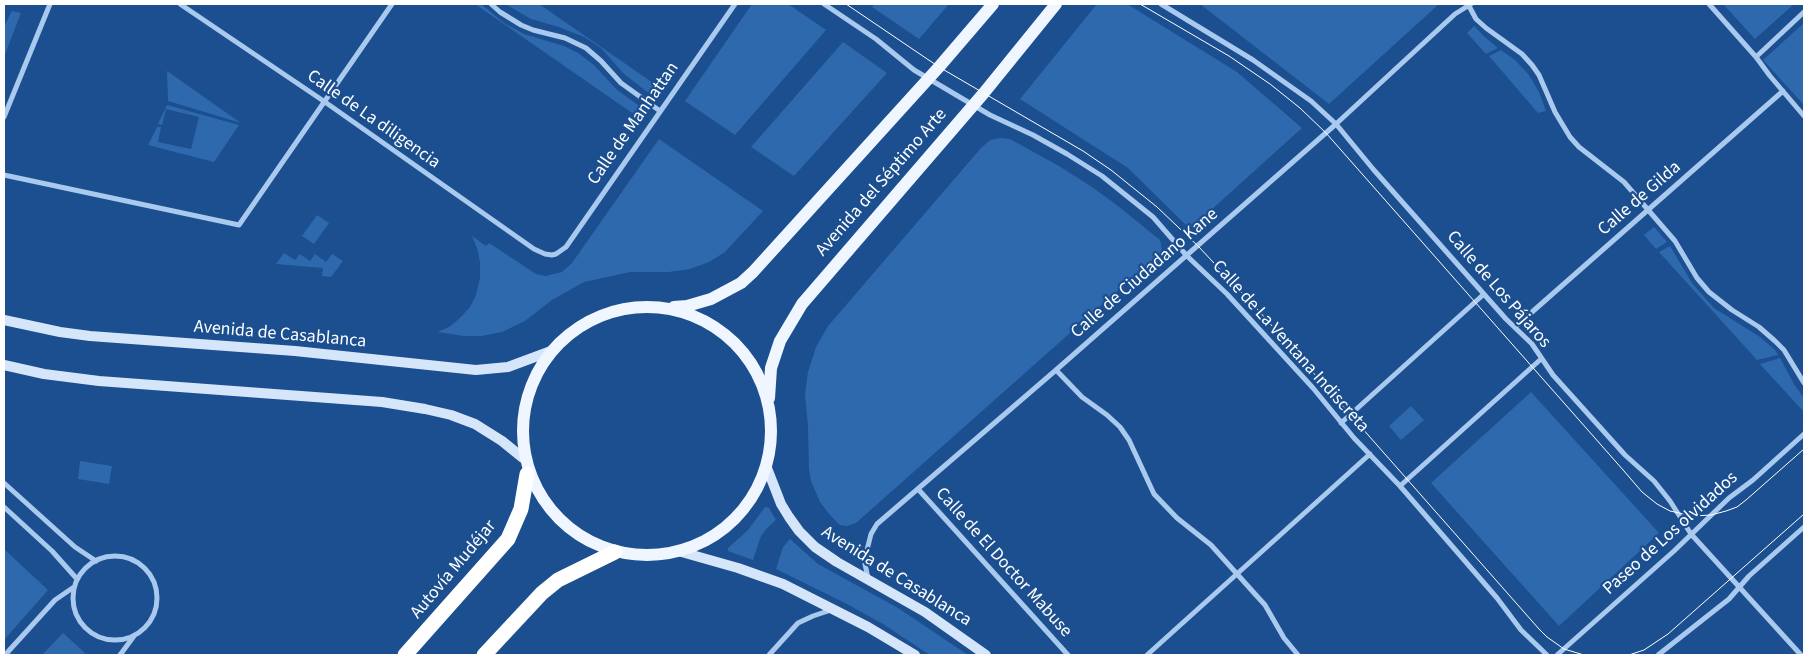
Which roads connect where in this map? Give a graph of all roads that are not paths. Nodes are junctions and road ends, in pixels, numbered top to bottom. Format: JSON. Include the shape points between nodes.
{"nodes":[{"id":1,"x":50,"y":4,"type":"edge"},
{"id":2,"x":180,"y":4,"type":"edge"},
{"id":3,"x":392,"y":4,"type":"edge"},
{"id":4,"x":491,"y":4,"type":"edge"},
{"id":5,"x":735,"y":4,"type":"edge"},
{"id":6,"x":824,"y":4,"type":"edge"},
{"id":7,"x":993,"y":4,"type":"edge"},
{"id":8,"x":1056,"y":4,"type":"edge"},
{"id":9,"x":1161,"y":4,"type":"edge"},
{"id":10,"x":1709,"y":4,"type":"edge"},
{"id":11,"x":1470,"y":5,"type":"edge"},
{"id":12,"x":1804,"y":12,"type":"edge"},
{"id":13,"x":1756,"y":57,"type":"junction"},
{"id":14,"x":928,"y":79,"type":"junction"},
{"id":15,"x":1783,"y":91,"type":"junction"},
{"id":16,"x":325,"y":102,"type":"junction"},
{"id":17,"x":973,"y":105,"type":"junction"},
{"id":18,"x":660,"y":111,"type":"junction"},
{"id":19,"x":1804,"y":116,"type":"edge"},
{"id":20,"x":4,"y":117,"type":"edge"},
{"id":21,"x":1336,"y":124,"type":"junction"},
{"id":22,"x":4,"y":175,"type":"edge"},
{"id":23,"x":1648,"y":210,"type":"junction"},
{"id":24,"x":552,"y":255,"type":"joint"},
{"id":25,"x":1187,"y":256,"type":"junction"},
{"id":26,"x":1484,"y":294,"type":"junction"},
{"id":27,"x":669,"y":308,"type":"junction"},
{"id":28,"x":4,"y":320,"type":"edge"},
{"id":29,"x":1515,"y":327,"type":"junction"},
{"id":30,"x":551,"y":351,"type":"junction"},
{"id":31,"x":1541,"y":359,"type":"junction"},
{"id":32,"x":4,"y":366,"type":"edge"},
{"id":33,"x":1056,"y":370,"type":"junction"},
{"id":34,"x":1804,"y":383,"type":"edge"},
{"id":35,"x":768,"y":403,"type":"junction"},
{"id":36,"x":1341,"y":423,"type":"junction"},
{"id":37,"x":1804,"y":434,"type":"edge"},
{"id":38,"x":1370,"y":454,"type":"junction"},
{"id":39,"x":523,"y":458,"type":"junction"},
{"id":40,"x":767,"y":468,"type":"junction"},
{"id":41,"x":527,"y":474,"type":"junction"},
{"id":42,"x":4,"y":482,"type":"edge"},
{"id":43,"x":1400,"y":486,"type":"junction"},
{"id":44,"x":918,"y":489,"type":"junction"},
{"id":45,"x":4,"y":507,"type":"edge"},
{"id":46,"x":1804,"y":527,"type":"edge"},
{"id":47,"x":1692,"y":534,"type":"junction"},
{"id":48,"x":615,"y":552,"type":"junction"},
{"id":49,"x":678,"y":552,"type":"junction"},
{"id":50,"x":96,"y":561,"type":"junction"},
{"id":51,"x":1237,"y":574,"type":"junction"},
{"id":52,"x":77,"y":579,"type":"junction"},
{"id":53,"x":868,"y":579,"type":"junction"},
{"id":54,"x":1740,"y":586,"type":"junction"},
{"id":55,"x":74,"y":587,"type":"junction"},
{"id":56,"x":834,"y":609,"type":"junction"},
{"id":57,"x":134,"y":636,"type":"junction"},
{"id":58,"x":4,"y":655,"type":"edge"},
{"id":59,"x":120,"y":655,"type":"edge"},
{"id":60,"x":405,"y":655,"type":"edge"},
{"id":61,"x":484,"y":655,"type":"edge"},
{"id":62,"x":769,"y":655,"type":"edge"},
{"id":63,"x":915,"y":655,"type":"edge"},
{"id":64,"x":986,"y":655,"type":"edge"},
{"id":65,"x":1068,"y":655,"type":"edge"},
{"id":66,"x":1147,"y":655,"type":"edge"},
{"id":67,"x":1298,"y":655,"type":"edge"},
{"id":68,"x":1547,"y":655,"type":"edge"},
{"id":69,"x":1556,"y":655,"type":"edge"},
{"id":70,"x":1658,"y":655,"type":"edge"},
{"id":71,"x":1801,"y":655,"type":"edge"}],
"edges":[{"from":1,"to":20,"type":"street"},
{"from":2,"to":16,"type":"street","name":"Calle de La diligencia"},
{"from":3,"to":16,"type":"street"},
{"from":4,"to":18,"type":"street","via":[[521,25],[586,48],[620,83]]},
{"from":5,"to":18,"type":"street","name":"Calle de Manhattan"},
{"from":6,"to":14,"type":"street","name":"Calle de La Ventana Indiscreta"},
{"from":7,"to":14,"type":"main road","name":"Avenida del Séptimo Arte"},
{"from":8,"to":17,"type":"main road","name":"Avenida del Séptimo Arte"},
{"from":9,"to":21,"type":"street","name":"Calle de Los Pájaros","via":[[1253,60],[1311,101]]},
{"from":10,"to":13,"type":"street"},
{"from":11,"to":21,"type":"street","name":"Calle de Ciudadano Kane","via":[[1455,14]]},
{"from":11,"to":23,"type":"street","via":[[1476,19],[1532,65],[1570,137],[1624,182]]},
{"from":12,"to":13,"type":"street"},
{"from":13,"to":15,"type":"street"},
{"from":14,"to":17,"type":"street","name":"Calle de La Ventana Indiscreta"},
{"from":14,"to":27,"type":"main road","name":"Avenida del Séptimo Arte","via":[[741,283],[705,301]]},
{"from":15,"to":19,"type":"street"},
{"from":15,"to":23,"type":"street","name":"Calle de Gilda"},
{"from":16,"to":22,"type":"street","via":[[239,225]]},
{"from":16,"to":24,"type":"street","name":"Calle de La diligencia","via":[[534,249]]},
{"from":17,"to":25,"type":"street","name":"Calle de La Ventana Indiscreta","via":[[1033,135],[1102,176],[1153,217]]},
{"from":17,"to":35,"type":"main road","name":"Avenida del Séptimo Arte","via":[[802,304],[783,334],[775,355]]},
{"from":18,"to":24,"type":"street","name":"Calle de Manhattan","via":[[566,247]]},
{"from":21,"to":25,"type":"street","name":"Calle de Ciudadano Kane"},
{"from":21,"to":26,"type":"street","name":"Calle de Los Pájaros"},
{"from":23,"to":29,"type":"street","name":"Calle de Gilda"},
{"from":23,"to":34,"type":"street","via":[[1675,241],[1709,292],[1775,340]]},
{"from":25,"to":33,"type":"street","name":"Calle de Ciudadano Kane"},
{"from":25,"to":36,"type":"street","name":"Calle de La Ventana Indiscreta","via":[[1227,294]]},
{"from":26,"to":29,"type":"street","name":"Calle de Los Pájaros"},
{"from":26,"to":36,"type":"street"},
{"from":27,"to":30,"type":"main road","via":[[645,306],[599,316],[581,326]]},
{"from":27,"to":35,"type":"main road","via":[[712,324],[729,339],[756,372]]},
{"from":28,"to":30,"type":"main road","name":"Avenida de Casablanca","via":[[90,336],[304,352],[482,370],[508,367]]},
{"from":29,"to":31,"type":"street","name":"Calle de Los Pájaros"},
{"from":30,"to":39,"type":"main road","via":[[534,379],[527,399],[522,430]]},
{"from":31,"to":43,"type":"street"},
{"from":31,"to":47,"type":"street","name":"Calle de Los Pájaros","via":[[1619,449],[1654,481]]},
{"from":32,"to":39,"type":"main road","via":[[99,381],[374,401],[425,408],[475,424]]},
{"from":33,"to":44,"type":"street","name":"Calle de Ciudadano Kane"},
{"from":33,"to":51,"type":"street","via":[[1082,397],[1120,427],[1154,494],[1177,518],[1211,544]]},
{"from":35,"to":40,"type":"main road","via":[[771,428]]},
{"from":36,"to":38,"type":"street","name":"Calle de La Ventana Indiscreta"},
{"from":37,"to":47,"type":"street","name":"Paseo de Los olvidados"},
{"from":38,"to":43,"type":"street","name":"Calle de La Ventana Indiscreta"},
{"from":38,"to":51,"type":"street"},
{"from":39,"to":41,"type":"main road"},
{"from":40,"to":49,"type":"main road","via":[[749,503],[728,527]]},
{"from":40,"to":53,"type":"main road","name":"Avenida de Casablanca","via":[[781,504],[806,539]]},
{"from":41,"to":48,"type":"main road","via":[[544,500],[571,528]]},
{"from":41,"to":60,"type":"highway","name":"Autovía Mudéjar","via":[[521,509],[508,539]]},
{"from":42,"to":50,"type":"street","via":[[75,547]]},
{"from":43,"to":68,"type":"street","name":"Calle de La Ventana Indiscreta","via":[[1517,626]]},
{"from":44,"to":53,"type":"street","name":"Calle de Ciudadano Kane","via":[[873,529],[865,560]]},
{"from":44,"to":65,"type":"street","name":"Calle de El Doctor Mabuse"},
{"from":45,"to":52,"type":"street"},
{"from":46,"to":54,"type":"street"},
{"from":47,"to":54,"type":"street","name":"Calle de Los Pájaros"},
{"from":47,"to":69,"type":"street","name":"Paseo de Los olvidados"},
{"from":48,"to":49,"type":"main road","via":[[650,556]]},
{"from":48,"to":61,"type":"highway","via":[[552,584]]},
{"from":49,"to":56,"type":"main road","via":[[767,578]]},
{"from":50,"to":52,"type":"street"},
{"from":50,"to":57,"type":"street","via":[[108,556],[122,556],[145,568],[153,579],[157,605],[153,618]]},
{"from":51,"to":66,"type":"street"},
{"from":51,"to":67,"type":"street","via":[[1265,605]]},
{"from":52,"to":55,"type":"street"},
{"from":53,"to":64,"type":"main road","name":"Avenida de Casablanca","via":[[925,612]]},
{"from":54,"to":70,"type":"street","via":[[1729,599]]},
{"from":54,"to":71,"type":"street","name":"Calle de Los Pájaros"},
{"from":55,"to":57,"type":"street","via":[[75,611],[88,631],[111,640]]},
{"from":55,"to":58,"type":"street","via":[[55,600]]},
{"from":56,"to":62,"type":"street","via":[[798,624]]},
{"from":56,"to":63,"type":"main road"},
{"from":57,"to":59,"type":"street"}]}
